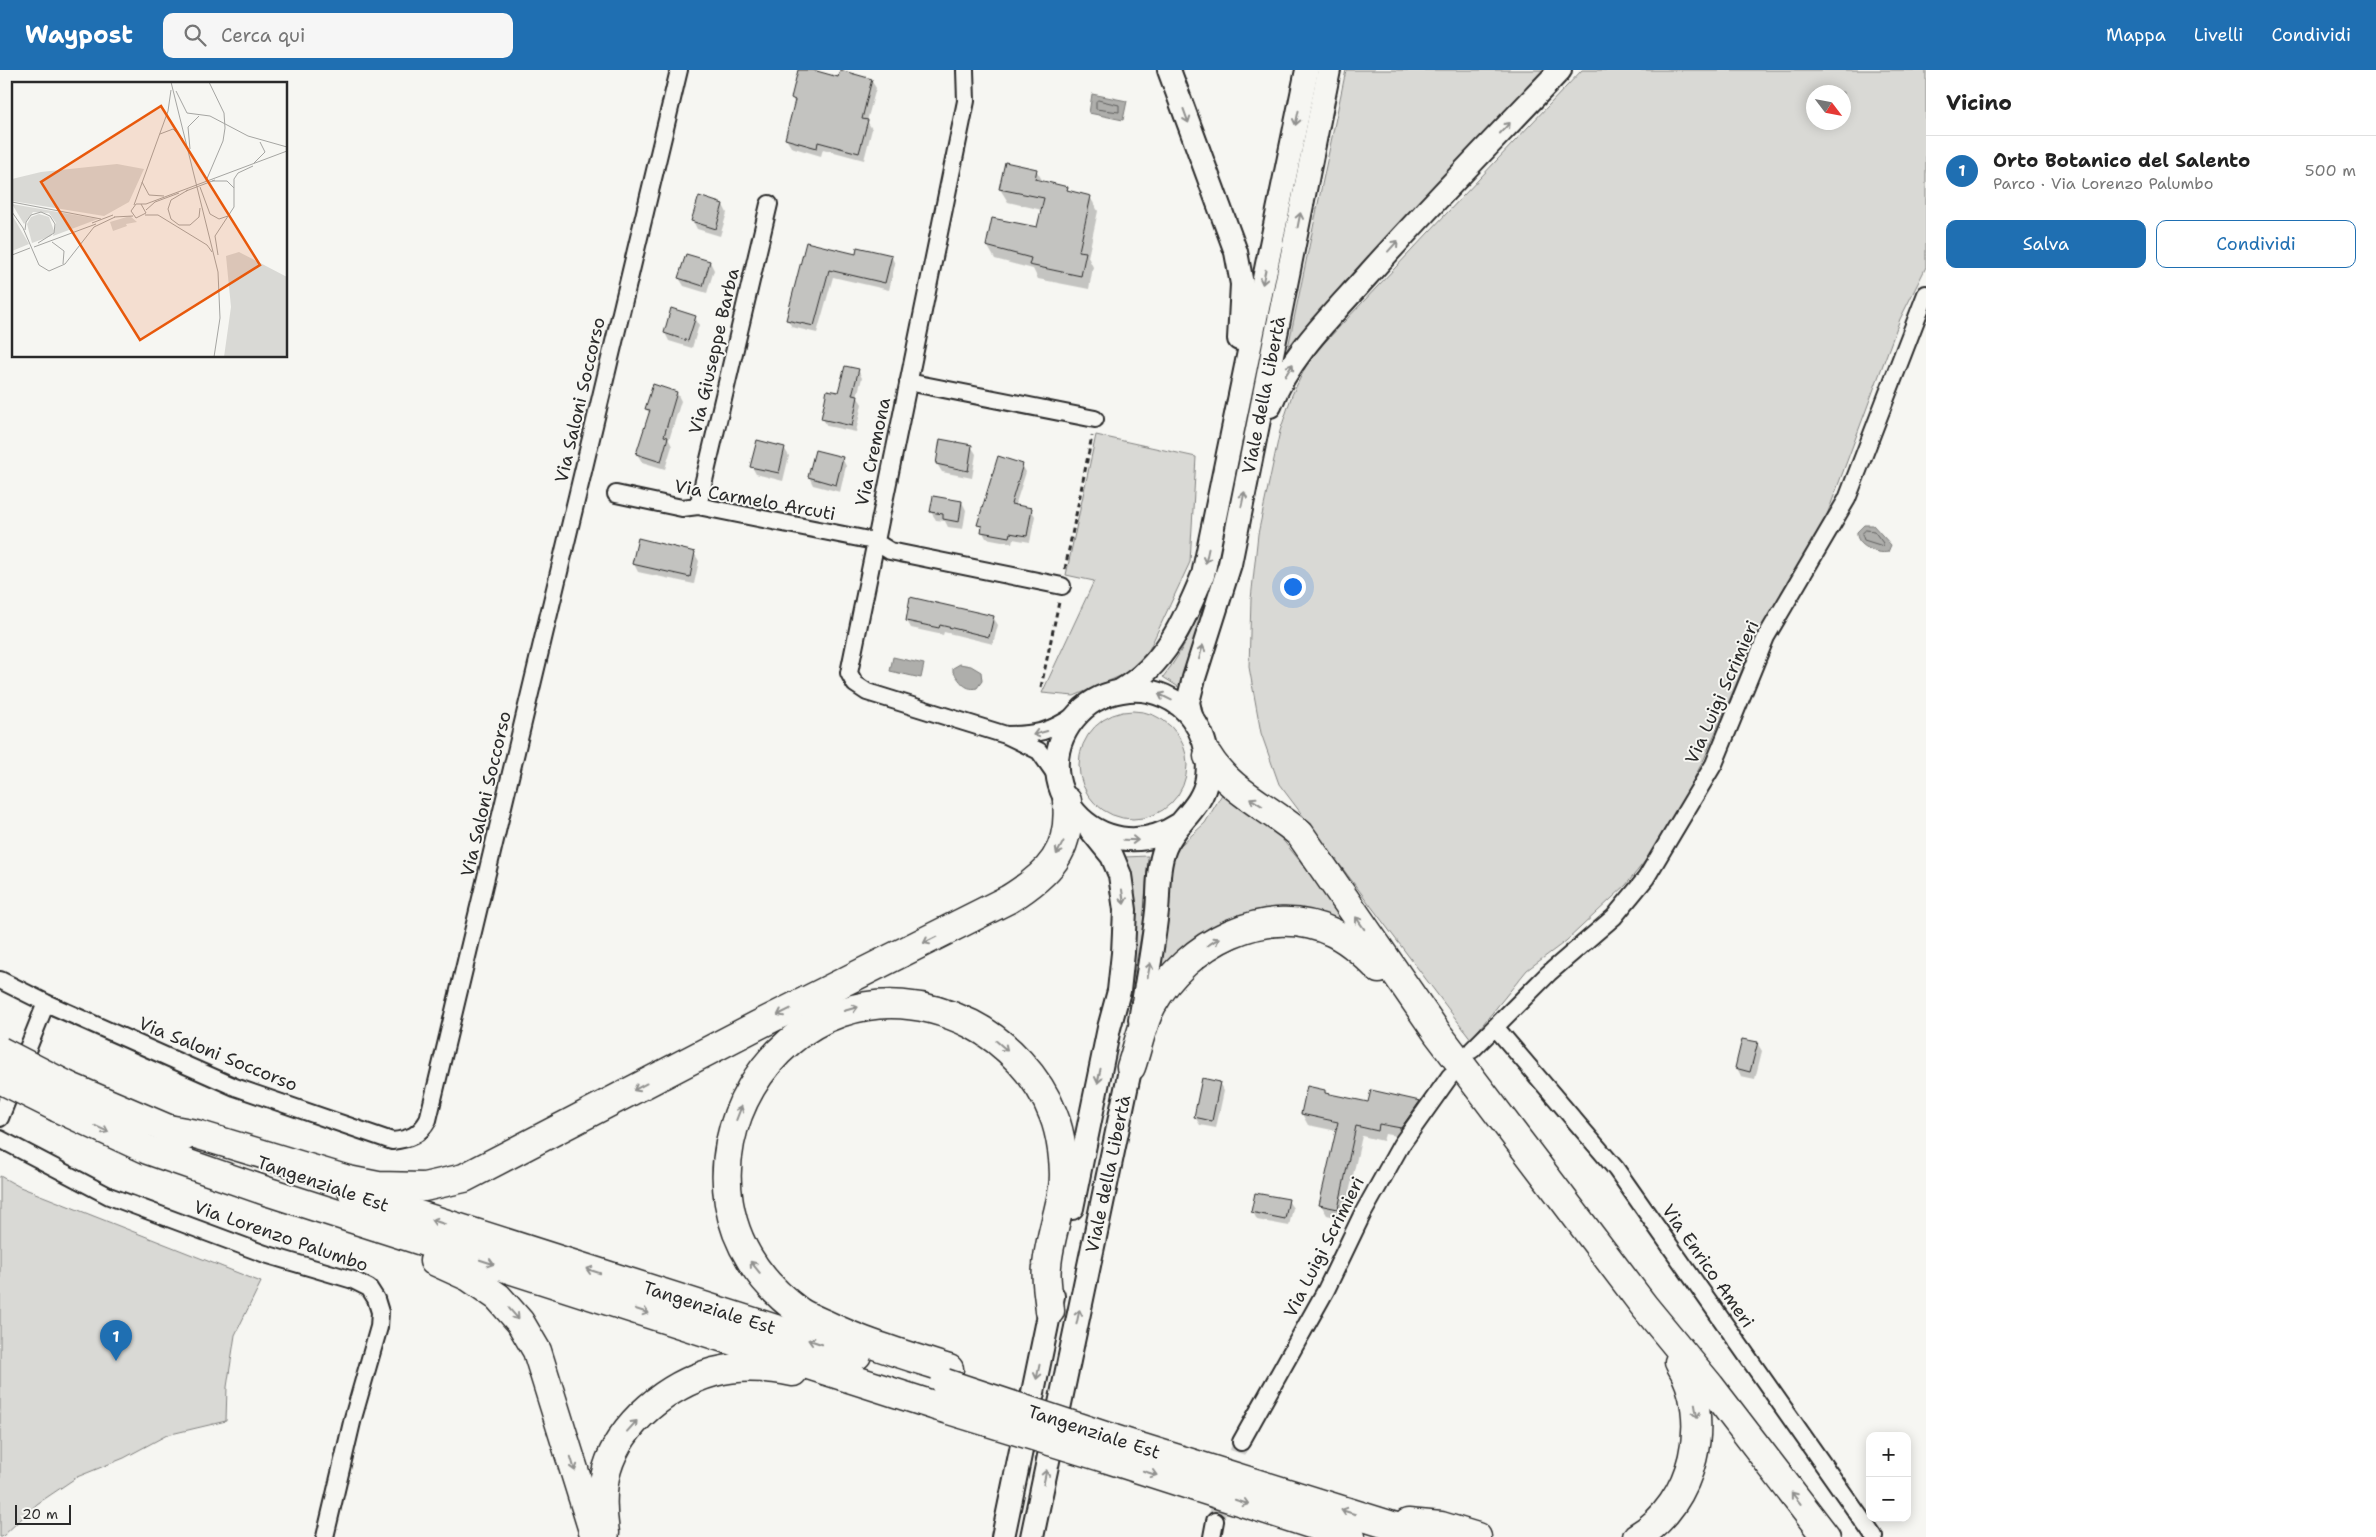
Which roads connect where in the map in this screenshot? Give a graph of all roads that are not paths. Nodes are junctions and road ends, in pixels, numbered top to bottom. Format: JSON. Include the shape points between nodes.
{"nodes":[{"id":1,"x":679,"y":70,"type":"edge"},
{"id":2,"x":965,"y":70,"type":"edge"},
{"id":3,"x":1169,"y":70,"type":"edge"},
{"id":4,"x":1307,"y":70,"type":"edge"},
{"id":5,"x":1329,"y":70,"type":"edge"},
{"id":6,"x":1560,"y":70,"type":"edge"},
{"id":7,"x":769,"y":204,"type":"dead end"},
{"id":8,"x":1926,"y":294,"type":"edge"},
{"id":9,"x":908,"y":382,"type":"junction"},
{"id":10,"x":1096,"y":419,"type":"road end"},
{"id":11,"x":1251,"y":464,"type":"junction"},
{"id":12,"x":616,"y":494,"type":"dead end"},
{"id":13,"x":698,"y":506,"type":"junction"},
{"id":14,"x":1214,"y":524,"type":"junction"},
{"id":15,"x":874,"y":541,"type":"junction"},
{"id":16,"x":1062,"y":586,"type":"road end"},
{"id":17,"x":1120,"y":691,"type":"junction"},
{"id":18,"x":1082,"y":709,"type":"junction"},
{"id":19,"x":1191,"y":716,"type":"junction"},
{"id":20,"x":1006,"y":735,"type":"junction"},
{"id":21,"x":1208,"y":756,"type":"junction"},
{"id":22,"x":1063,"y":790,"type":"junction"},
{"id":23,"x":1086,"y":824,"type":"junction"},
{"id":24,"x":1180,"y":824,"type":"junction"},
{"id":25,"x":0,"y":980,"type":"edge"},
{"id":26,"x":46,"y":1003,"type":"junction"},
{"id":27,"x":1496,"y":1028,"type":"junction"},
{"id":28,"x":1438,"y":1034,"type":"junction"},
{"id":29,"x":1472,"y":1050,"type":"dead end"},
{"id":30,"x":0,"y":1051,"type":"edge"},
{"id":31,"x":1131,"y":1067,"type":"junction"},
{"id":32,"x":1450,"y":1076,"type":"dead end"},
{"id":33,"x":0,"y":1079,"type":"edge"},
{"id":34,"x":63,"y":1097,"type":"junction"},
{"id":35,"x":0,"y":1118,"type":"edge"},
{"id":36,"x":168,"y":1129,"type":"junction"},
{"id":37,"x":0,"y":1139,"type":"edge"},
{"id":38,"x":269,"y":1192,"type":"junction"},
{"id":39,"x":1644,"y":1306,"type":"junction"},
{"id":40,"x":1050,"y":1311,"type":"junction"},
{"id":41,"x":941,"y":1394,"type":"junction"},
{"id":42,"x":1067,"y":1436,"type":"junction"},
{"id":43,"x":1240,"y":1442,"type":"tunnel mouth"},
{"id":44,"x":1108,"y":1448,"type":"junction"},
{"id":45,"x":1379,"y":1521,"type":"junction"},
{"id":46,"x":1005,"y":1528,"type":"edge"},
{"id":47,"x":1037,"y":1533,"type":"edge"},
{"id":48,"x":325,"y":1537,"type":"edge"},
{"id":49,"x":595,"y":1537,"type":"edge"},
{"id":50,"x":606,"y":1537,"type":"edge"},
{"id":51,"x":1351,"y":1537,"type":"edge"},
{"id":52,"x":1428,"y":1537,"type":"edge"},
{"id":53,"x":1477,"y":1537,"type":"edge"},
{"id":54,"x":1637,"y":1537,"type":"edge"},
{"id":55,"x":1826,"y":1537,"type":"edge"},
{"id":56,"x":1874,"y":1537,"type":"edge"}],
"edges":[{"from":1,"to":26,"type":"street","name":"Via Saloni Soccorso","via":[[428,1120],[422,1131],[409,1139],[392,1141],[382,1138],[235,1086]]},
{"from":2,"to":9,"type":"street","name":"Via Cremona","via":[[966,101]]},
{"from":3,"to":14,"type":"main road","one_way":true,"via":[[1236,252],[1242,284],[1242,319]]},
{"from":4,"to":14,"type":"main road","name":"Viale della Libertà","one_way":true},
{"from":11,"to":5,"type":"main road","name":"Viale della Libertà","one_way":true},
{"from":11,"to":6,"type":"main road","one_way":true,"via":[[1276,391],[1297,357],[1399,240]]},
{"from":7,"to":13,"type":"street","name":"Via Giuseppe Barba"},
{"from":8,"to":27,"type":"street","name":"Via Luigi Scrimieri","via":[[1847,499],[1766,638],[1714,764],[1646,878],[1614,917],[1549,973]]},
{"from":9,"to":10,"type":"street"},
{"from":9,"to":15,"type":"street","name":"Via Cremona"},
{"from":19,"to":11,"type":"main road","name":"Viale della Libertà","one_way":true,"via":[[1188,702],[1230,564]]},
{"from":12,"to":13,"type":"street","name":"Via Carmelo Arcuti","via":[[682,508]]},
{"from":13,"to":15,"type":"street","name":"Via Carmelo Arcuti"},
{"from":14,"to":17,"type":"main road","name":"Viale della Libertà","one_way":true,"via":[[1203,575],[1179,629],[1152,667]]},
{"from":15,"to":16,"type":"street","name":"Via Carmelo Arcuti","via":[[890,551]]},
{"from":15,"to":20,"type":"street","name":"Via Cremona","via":[[849,673],[855,684],[867,692]]},
{"from":17,"to":18,"type":"main road","name":"Viale della Libertà","via":[[1095,700]]},
{"from":19,"to":17,"type":"main road","name":"Viale della Libertà","one_way":true,"via":[[1159,694],[1133,689]]},
{"from":18,"to":20,"type":"street","name":"Via Cremona","one_way":true,"via":[[1049,730],[1033,735]]},
{"from":18,"to":22,"type":"main road","name":"Viale della Libertà","via":[[1067,728],[1062,741],[1058,760]]},
{"from":19,"to":21,"type":"main road","name":"Viale della Libertà","via":[[1200,730]]},
{"from":20,"to":22,"type":"street","name":"Via Cremona","via":[[1039,751]]},
{"from":21,"to":24,"type":"main road","name":"Viale della Libertà","via":[[1207,781],[1202,797]]},
{"from":28,"to":21,"type":"highway","one_way":true,"via":[[1300,834],[1228,781]]},
{"from":22,"to":23,"type":"main road","name":"Viale della Libertà"},
{"from":22,"to":36,"type":"highway","one_way":true,"via":[[1068,827],[1066,838],[1052,864],[1030,886],[464,1178],[424,1187],[378,1186],[196,1134]]},
{"from":23,"to":24,"type":"main road","name":"Viale della Libertà","one_way":true,"via":[[1106,836],[1128,841],[1155,837]]},
{"from":23,"to":40,"type":"main road","name":"Viale della Libertà","one_way":true,"via":[[1112,856],[1120,875],[1125,910],[1123,953],[1120,991],[1109,1028]]},
{"from":31,"to":24,"type":"main road","name":"Viale della Libertà","one_way":true,"via":[[1151,958],[1160,869],[1165,848]]},
{"from":25,"to":26,"type":"street","name":"Via Saloni Soccorso"},
{"from":26,"to":35,"type":"street"},
{"from":27,"to":29,"type":"street","name":"Via Luigi Scrimieri"},
{"from":27,"to":56,"type":"street","name":"Via Enrico Ameri","via":[[1616,1169]]},
{"from":31,"to":28,"type":"highway","one_way":true,"via":[[1152,1006],[1169,980],[1192,957],[1218,938],[1246,928],[1280,922],[1307,924],[1334,933],[1357,948]]},
{"from":28,"to":39,"type":"highway"},
{"from":30,"to":34,"type":"highway","name":"Tangenziale Est","bridge":true},
{"from":47,"to":31,"type":"main road","name":"Viale della Libertà","one_way":true},
{"from":32,"to":43,"type":"street","name":"Via Luigi Scrimieri","via":[[1401,1145],[1326,1290]]},
{"from":33,"to":34,"type":"highway","name":"Tangenziale Est","bridge":true},
{"from":34,"to":36,"type":"highway","name":"Tangenziale Est"},
{"from":34,"to":38,"type":"highway","name":"Tangenziale Est","one_way":true,"via":[[148,1150]]},
{"from":41,"to":36,"type":"highway","name":"Tangenziale Est","one_way":true,"via":[[300,1177]]},
{"from":37,"to":48,"type":"street","name":"Via Lorenzo Palumbo","via":[[110,1196],[265,1254],[353,1280],[369,1288],[380,1312],[379,1327],[353,1418]]},
{"from":38,"to":41,"type":"highway","name":"Tangenziale Est","one_way":true},
{"from":38,"to":49,"type":"highway","one_way":true,"via":[[307,1214],[446,1266],[498,1297],[520,1322],[537,1351]]},
{"from":39,"to":54,"type":"highway","one_way":true,"via":[[1686,1374],[1698,1423],[1690,1470],[1677,1495],[1660,1518]]},
{"from":55,"to":39,"type":"highway","one_way":true},
{"from":41,"to":40,"type":"highway","one_way":true,"via":[[859,1339],[802,1313],[772,1289],[749,1260],[738,1237],[726,1178],[729,1139],[744,1100],[762,1072],[792,1038],[817,1021],[853,1008],[889,1004],[923,1006],[957,1017],[987,1032],[1012,1054],[1035,1081],[1054,1114],[1062,1155],[1064,1186],[1046,1268]]},
{"from":40,"to":46,"type":"main road","name":"Viale della Libertà","one_way":true},
{"from":41,"to":42,"type":"highway","bridge":true,"via":[[999,1438]]},
{"from":41,"to":42,"type":"highway","bridge":true,"via":[[1011,1391]]},
{"from":50,"to":41,"type":"highway","one_way":true,"via":[[602,1498],[607,1469],[627,1430],[652,1404],[679,1387],[714,1372],[766,1366]]},
{"from":42,"to":44,"type":"highway","name":"Tangenziale Est","bridge":true},
{"from":45,"to":44,"type":"highway","name":"Tangenziale Est","one_way":true},
{"from":44,"to":51,"type":"highway","name":"Tangenziale Est","one_way":true},
{"from":45,"to":52,"type":"highway","name":"Tangenziale Est"},
{"from":45,"to":53,"type":"highway","via":[[1441,1526]]},
{"from":46,"to":47,"type":"main road"}]}
